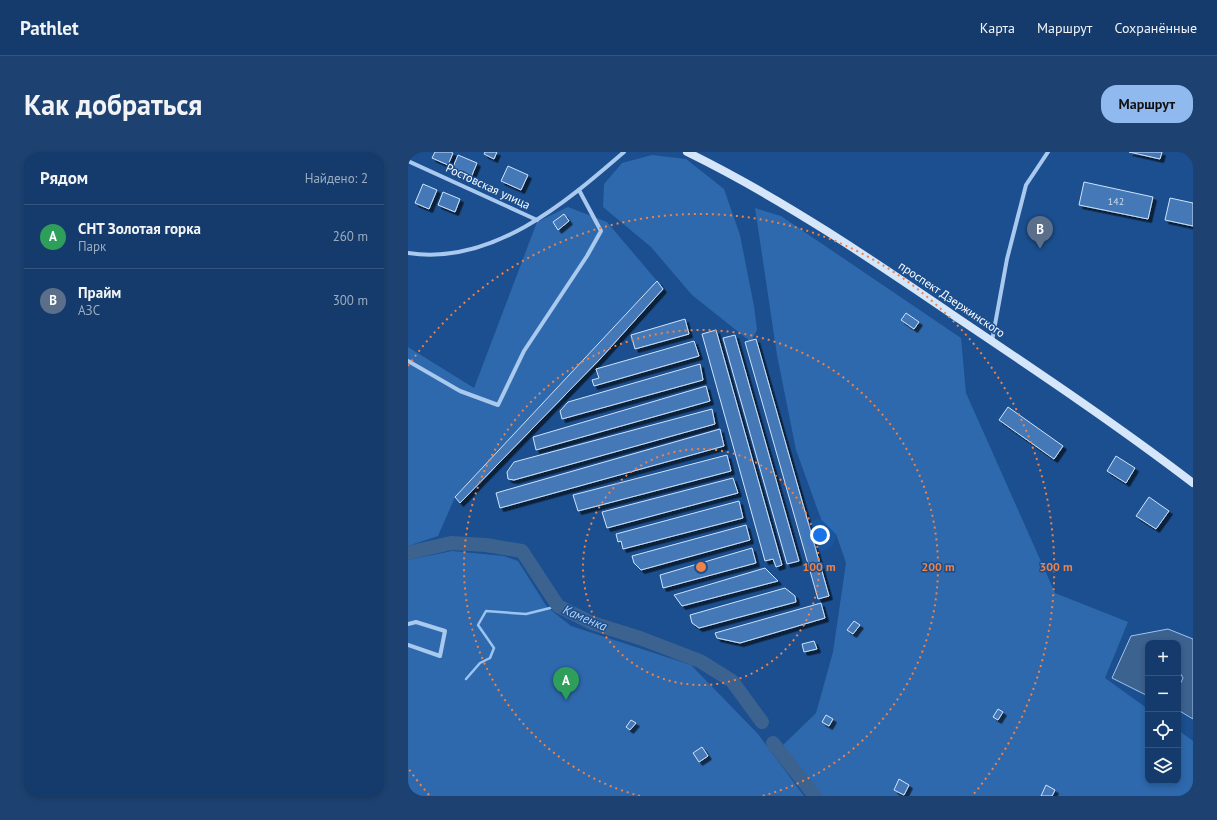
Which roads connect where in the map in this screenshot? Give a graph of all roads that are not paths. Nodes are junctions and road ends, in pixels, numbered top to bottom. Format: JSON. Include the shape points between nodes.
{"nodes":[{"id":1,"x":624,"y":152,"type":"edge"},
{"id":2,"x":687,"y":152,"type":"edge"},
{"id":3,"x":1048,"y":152,"type":"edge"},
{"id":4,"x":408,"y":161,"type":"edge"},
{"id":5,"x":579,"y":190,"type":"junction"},
{"id":6,"x":537,"y":220,"type":"junction"},
{"id":7,"x":408,"y":253,"type":"edge"},
{"id":8,"x":992,"y":341,"type":"junction"},
{"id":9,"x":408,"y":361,"type":"edge"},
{"id":10,"x":1193,"y":483,"type":"edge"},
{"id":11,"x":408,"y":624,"type":"edge"},
{"id":12,"x":408,"y":645,"type":"edge"}],
"edges":[{"from":1,"to":5,"type":"street"},
{"from":2,"to":8,"type":"street","name":"проспект Дзержинского","via":[[737,177],[838,237]]},
{"from":3,"to":8,"type":"street","via":[[1026,185],[1006,259]]},
{"from":4,"to":6,"type":"street","name":"Ростовская улица"},
{"from":5,"to":6,"type":"street"},
{"from":5,"to":9,"type":"street","via":[[600,231],[524,351],[498,405],[460,391]]},
{"from":6,"to":7,"type":"street","via":[[502,239],[475,248],[427,256]]},
{"from":8,"to":10,"type":"street","name":"проспект Дзержинского","via":[[1107,418]]},
{"from":11,"to":12,"type":"street","via":[[416,622],[445,631],[440,656]]}]}
